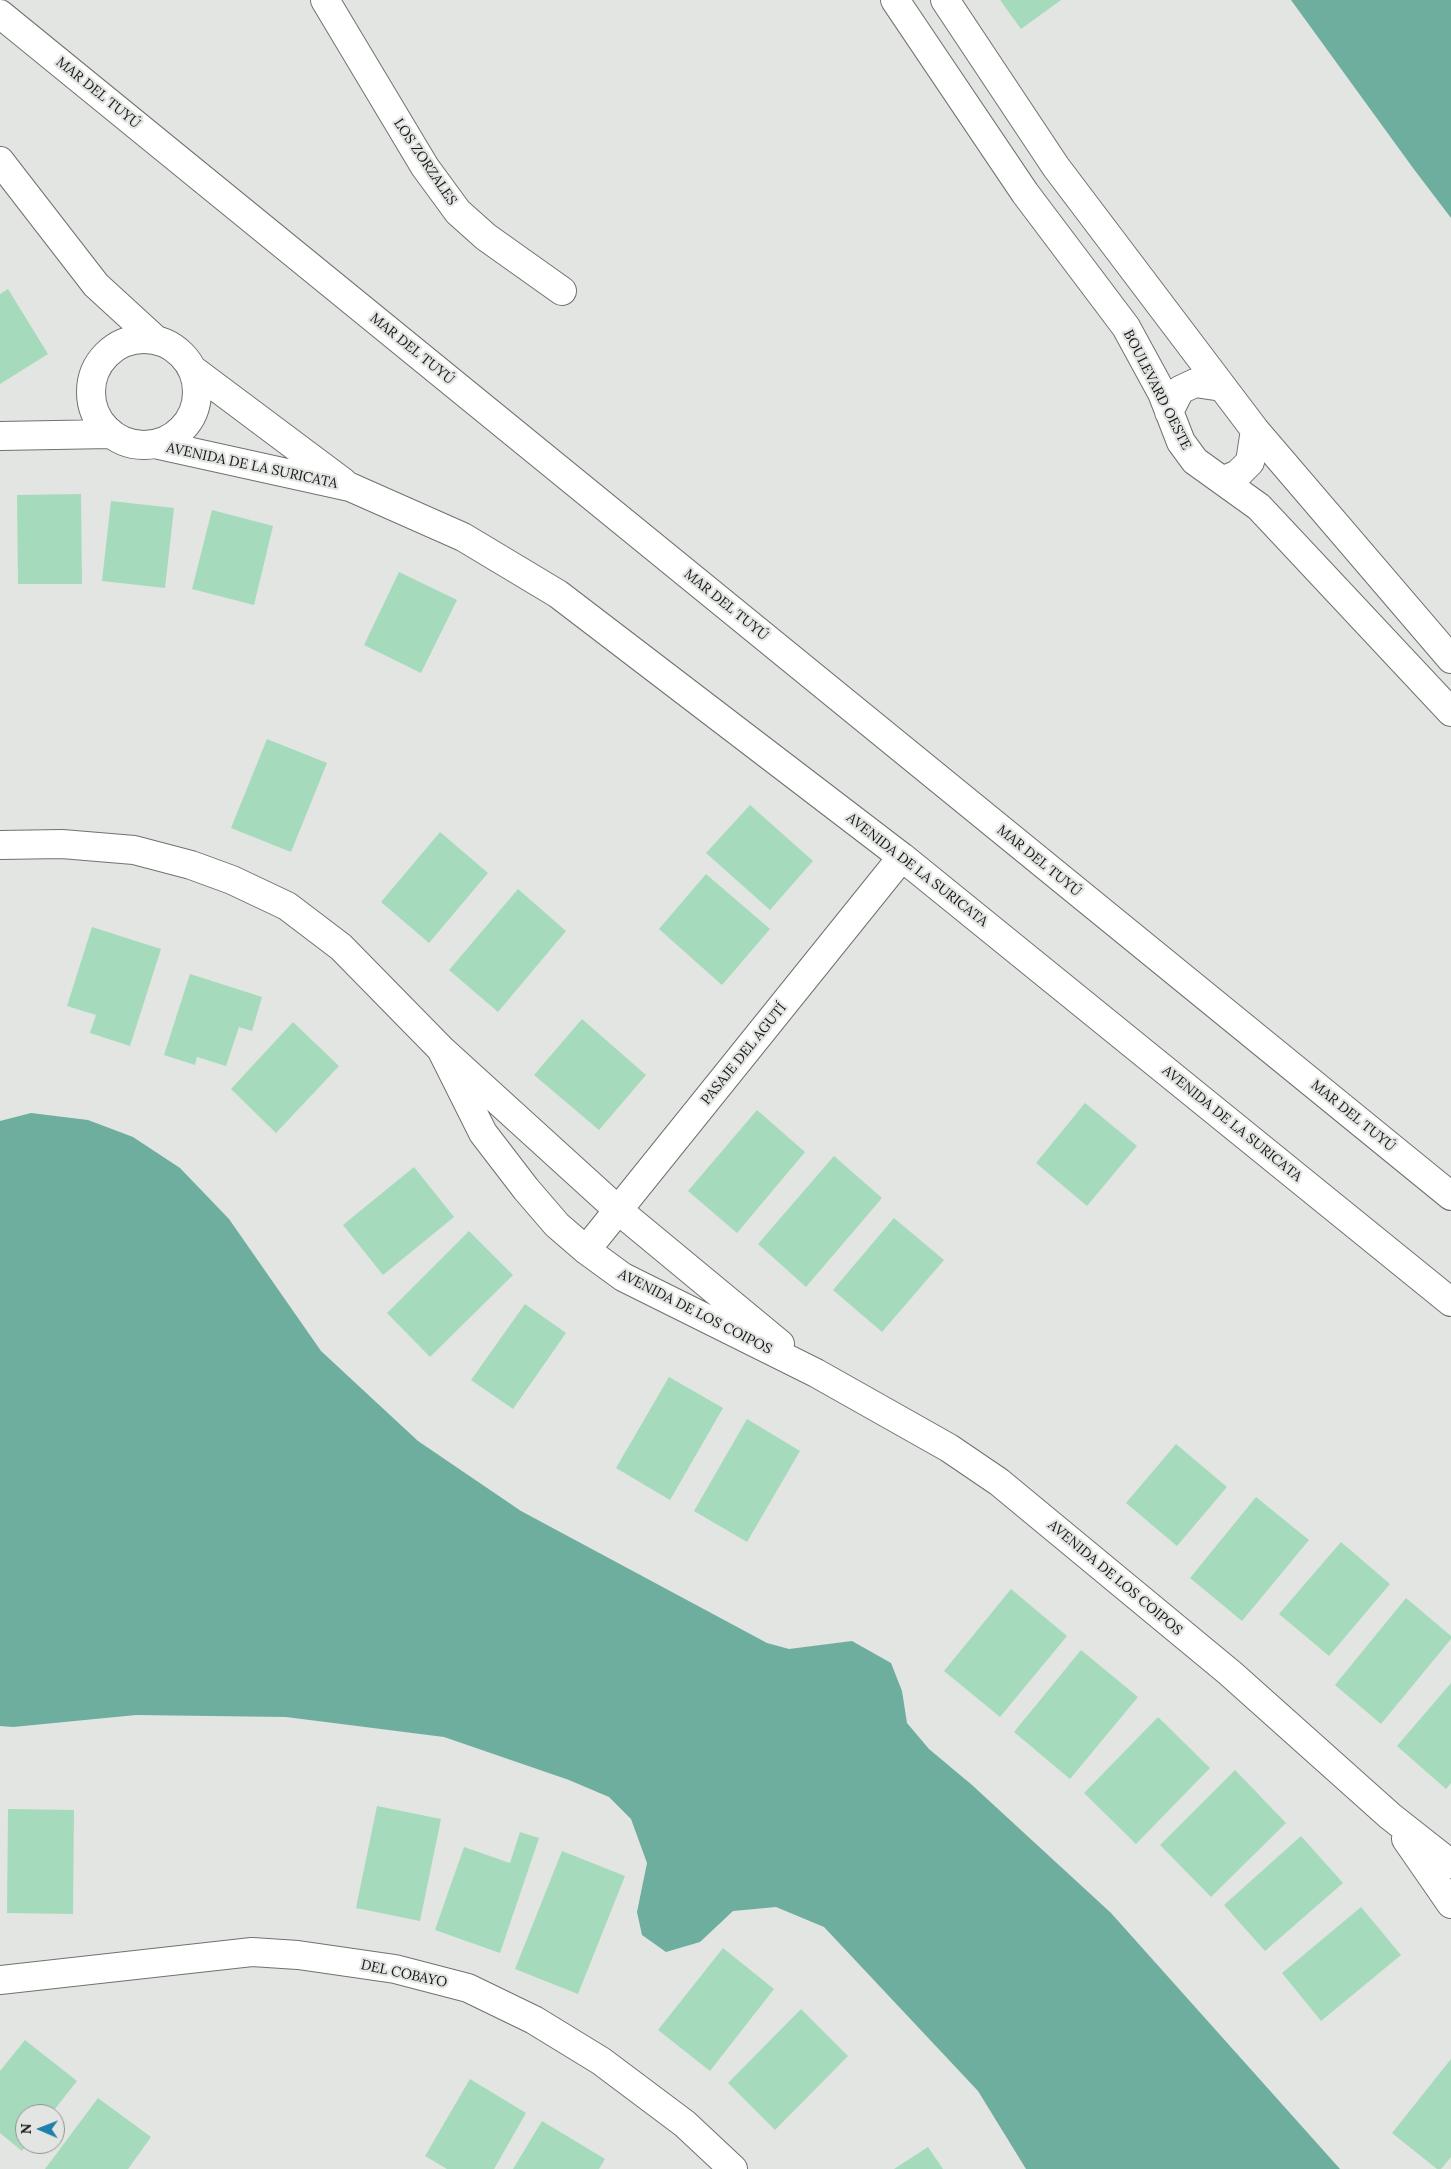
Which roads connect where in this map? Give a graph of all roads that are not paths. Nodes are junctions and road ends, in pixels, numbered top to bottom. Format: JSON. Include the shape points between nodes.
{"nodes":[{"id":1,"x":325,"y":0,"type":"edge"},
{"id":2,"x":895,"y":0,"type":"edge"},
{"id":3,"x":945,"y":0,"type":"edge"},
{"id":4,"x":0,"y":14,"type":"edge"},
{"id":5,"x":0,"y":161,"type":"edge"},
{"id":6,"x":96,"y":284,"type":"junction"},
{"id":7,"x":562,"y":291,"type":"dead end"},
{"id":8,"x":156,"y":340,"type":"junction"},
{"id":9,"x":111,"y":350,"type":"junction"},
{"id":10,"x":192,"y":369,"type":"junction"},
{"id":11,"x":1222,"y":387,"type":"junction"},
{"id":12,"x":90,"y":392,"type":"junction"},
{"id":13,"x":1169,"y":412,"type":"junction"},
{"id":14,"x":1255,"y":430,"type":"junction"},
{"id":15,"x":45,"y":434,"type":"junction"},
{"id":16,"x":110,"y":434,"type":"junction"},
{"id":17,"x":0,"y":436,"type":"edge"},
{"id":18,"x":155,"y":444,"type":"junction"},
{"id":19,"x":1224,"y":480,"type":"junction"},
{"id":20,"x":350,"y":487,"type":"junction"},
{"id":21,"x":1449,"y":657,"type":"edge"},
{"id":22,"x":1421,"y":681,"type":"junction"},
{"id":23,"x":1451,"y":712,"type":"edge"},
{"id":24,"x":0,"y":845,"type":"edge"},
{"id":25,"x":902,"y":857,"type":"junction"},
{"id":26,"x":441,"y":1049,"type":"junction"},
{"id":27,"x":1451,"y":1196,"type":"edge"},
{"id":28,"x":618,"y":1210,"type":"junction"},
{"id":29,"x":586,"y":1250,"type":"junction"},
{"id":30,"x":1451,"y":1302,"type":"edge"},
{"id":31,"x":816,"y":1373,"type":"junction"},
{"id":32,"x":1390,"y":1816,"type":"junction"},
{"id":33,"x":1451,"y":1864,"type":"edge"},
{"id":34,"x":1451,"y":1904,"type":"edge"},
{"id":35,"x":6,"y":1983,"type":"edge"},
{"id":36,"x":733,"y":2169,"type":"edge"}],
"edges":[{"from":1,"to":7,"type":"street","name":"LOS ZORZALES","via":[[425,167],[458,212],[486,237]]},
{"from":2,"to":13,"type":"street","name":"BOULEVARD OESTE","via":[[1025,193],[1126,327]]},
{"from":3,"to":11,"type":"street","via":[[1056,167]]},
{"from":4,"to":27,"type":"street","name":"MAR DEL TUYÚ"},
{"from":5,"to":6,"type":"street","name":"AVENIDA DE LA SURICATA"},
{"from":6,"to":8,"type":"street","name":"AVENIDA DE LA SURICATA"},
{"from":6,"to":9,"type":"street","name":"AVENIDA DE LA SURICATA","via":[[109,318]]},
{"from":8,"to":9,"type":"street","via":[[125,342]]},
{"from":8,"to":10,"type":"street","name":"AVENIDA DE LA SURICATA","via":[[177,351]]},
{"from":9,"to":12,"type":"street","via":[[100,362]]},
{"from":10,"to":18,"type":"street","name":"AVENIDA DE LA SURICATA","via":[[196,401],[192,416],[182,429]]},
{"from":10,"to":20,"type":"street","name":"AVENIDA DE LA SURICATA"},
{"from":11,"to":13,"type":"street","via":[[1195,382],[1180,390]]},
{"from":11,"to":14,"type":"street"},
{"from":12,"to":15,"type":"street","via":[[67,417]]},
{"from":12,"to":16,"type":"street","via":[[99,422]]},
{"from":13,"to":19,"type":"street","name":"BOULEVARD OESTE","via":[[1181,442],[1195,461]]},
{"from":14,"to":19,"type":"street","via":[[1250,462],[1238,474]]},
{"from":14,"to":21,"type":"street"},
{"from":15,"to":16,"type":"street"},
{"from":15,"to":17,"type":"street"},
{"from":16,"to":18,"type":"street","name":"AVENIDA DE LA SURICATA","via":[[124,442]]},
{"from":18,"to":20,"type":"street","name":"AVENIDA DE LA SURICATA"},
{"from":19,"to":22,"type":"street","name":"BOULEVARD OESTE","via":[[1259,507]]},
{"from":20,"to":25,"type":"street","name":"AVENIDA DE LA SURICATA","via":[[463,537],[558,594]]},
{"from":21,"to":22,"type":"street"},
{"from":22,"to":23,"type":"street","name":"BOULEVARD OESTE"},
{"from":24,"to":26,"type":"street","name":"AVENIDA DE LOS COIPOS","via":[[62,844],[134,850],[232,880],[287,906],[340,947]]},
{"from":25,"to":28,"type":"street","name":"PASAJE DEL AGUTÍ"},
{"from":25,"to":30,"type":"street","name":"AVENIDA DE LA SURICATA"},
{"from":26,"to":28,"type":"street","name":"AVENIDA DE LOS COIPOS"},
{"from":26,"to":29,"type":"street","name":"AVENIDA DE LOS COIPOS","via":[[483,1133],[557,1225]]},
{"from":28,"to":29,"type":"street","name":"PASAJE DEL AGUTÍ"},
{"from":28,"to":31,"type":"street","name":"AVENIDA DE LOS COIPOS"},
{"from":29,"to":31,"type":"street","name":"AVENIDA DE LOS COIPOS","via":[[622,1277]]},
{"from":31,"to":32,"type":"street","name":"AVENIDA DE LOS COIPOS","via":[[949,1448],[999,1482],[1230,1673]]},
{"from":32,"to":33,"type":"street","name":"AVENIDA DE LOS COIPOS"},
{"from":32,"to":34,"type":"street","name":"AVENIDA DE LOS COIPOS"},
{"from":35,"to":36,"type":"street","name":"DEL COBAYO","via":[[252,1952],[395,1968],[468,1988],[534,2020],[616,2073],[685,2124]]}]}
